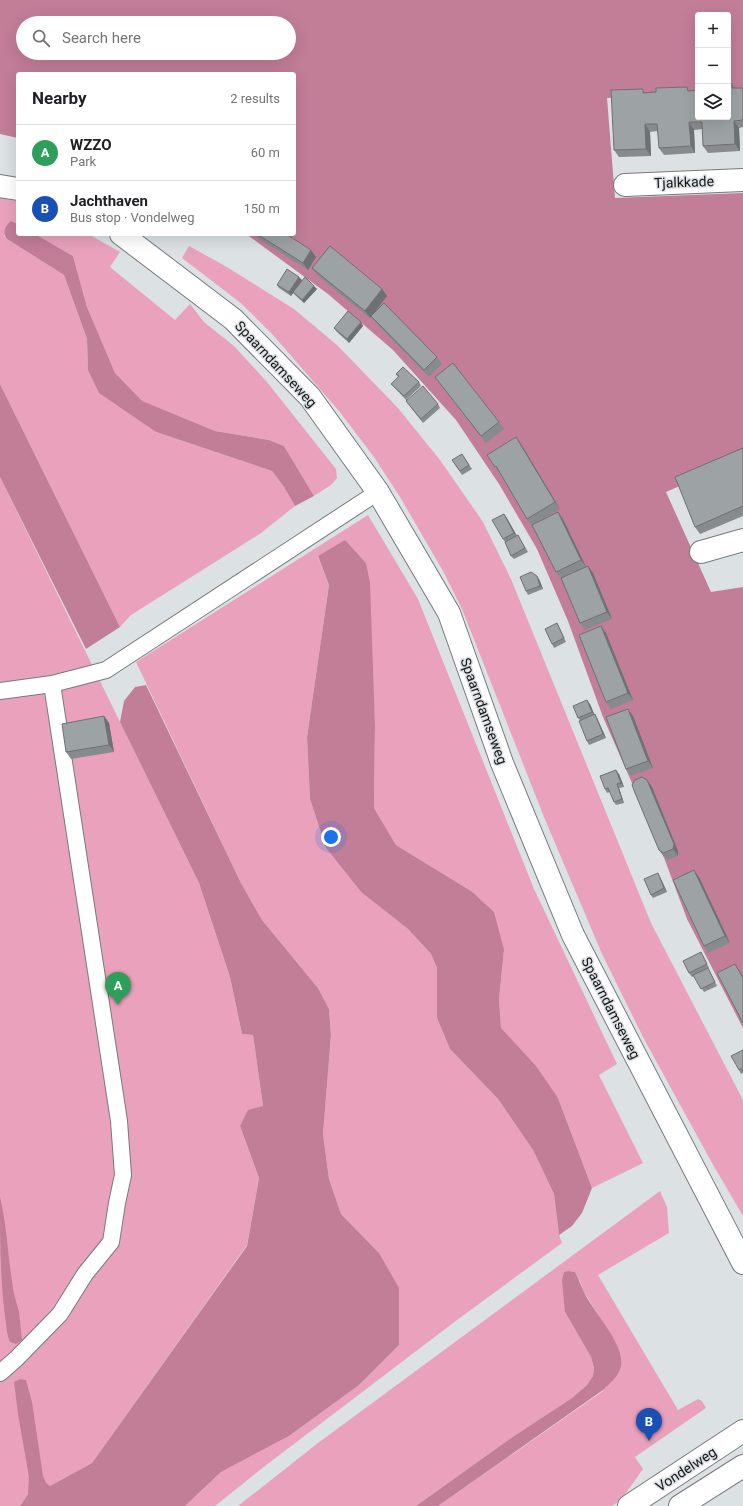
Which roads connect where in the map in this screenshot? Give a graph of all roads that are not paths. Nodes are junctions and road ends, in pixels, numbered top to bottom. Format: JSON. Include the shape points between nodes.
{"nodes":[{"id":1,"x":743,"y":180,"type":"edge"},
{"id":2,"x":625,"y":185,"type":"dead end"},
{"id":3,"x":0,"y":186,"type":"edge"},
{"id":4,"x":16,"y":189,"type":"edge"},
{"id":5,"x":124,"y":236,"type":"edge"},
{"id":6,"x":378,"y":492,"type":"junction"},
{"id":7,"x":743,"y":540,"type":"edge"},
{"id":8,"x":701,"y":552,"type":"dead end"},
{"id":9,"x":52,"y":684,"type":"junction"},
{"id":10,"x":0,"y":691,"type":"edge"},
{"id":11,"x":743,"y":1263,"type":"edge"},
{"id":12,"x":0,"y":1373,"type":"edge"},
{"id":13,"x":743,"y":1431,"type":"edge"},
{"id":14,"x":743,"y":1466,"type":"edge"},
{"id":15,"x":629,"y":1506,"type":"edge"},
{"id":16,"x":680,"y":1506,"type":"edge"}],
"edges":[{"from":1,"to":2,"type":"street","name":"Tjalkkade"},
{"from":3,"to":4,"type":"street"},
{"from":5,"to":6,"type":"street","name":"Spaarndamseweg","via":[[233,319],[310,397]]},
{"from":6,"to":9,"type":"lane","via":[[106,670]]},
{"from":6,"to":11,"type":"street","name":"Spaarndamseweg","via":[[449,613],[502,763],[574,935]]},
{"from":7,"to":8,"type":"street"},
{"from":9,"to":10,"type":"lane"},
{"from":9,"to":12,"type":"lane","via":[[119,1121],[123,1175],[111,1242],[60,1314]]},
{"from":13,"to":15,"type":"street","name":"Vondelweg"},
{"from":14,"to":16,"type":"street","name":"Vondelweg"}]}
